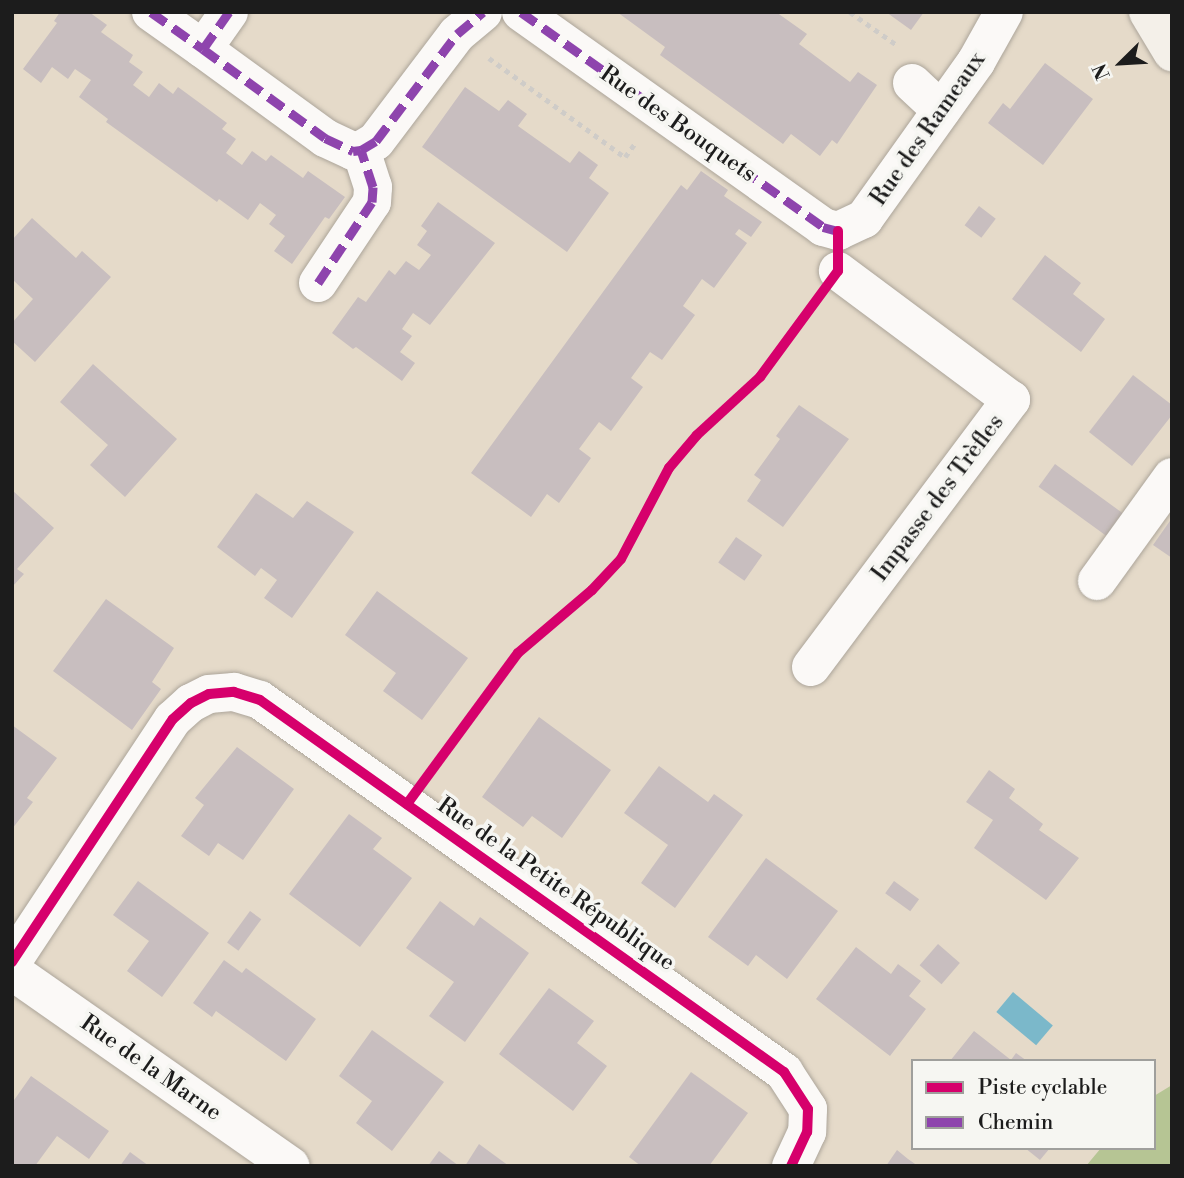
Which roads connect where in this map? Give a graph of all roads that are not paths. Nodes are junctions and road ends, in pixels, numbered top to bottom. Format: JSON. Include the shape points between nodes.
{"nodes":[{"id":1,"x":150,"y":12,"type":"edge"},
{"id":2,"x":229,"y":12,"type":"edge"},
{"id":3,"x":484,"y":12,"type":"edge"},
{"id":4,"x":521,"y":12,"type":"edge"},
{"id":5,"x":1004,"y":12,"type":"edge"},
{"id":6,"x":1148,"y":12,"type":"edge"},
{"id":7,"x":202,"y":49,"type":"junction"},
{"id":8,"x":1172,"y":52,"type":"edge"},
{"id":9,"x":912,"y":83,"type":"dead end"},
{"id":10,"x":941,"y":110,"type":"junction"},
{"id":11,"x":361,"y":150,"type":"junction"},
{"id":12,"x":838,"y":231,"type":"joint"},
{"id":13,"x":838,"y":271,"type":"dead end"},
{"id":14,"x":318,"y":284,"type":"dead end"},
{"id":15,"x":1172,"y":477,"type":"edge"},
{"id":16,"x":1097,"y":581,"type":"dead end"},
{"id":17,"x":811,"y":667,"type":"dead end"},
{"id":18,"x":12,"y":962,"type":"edge"},
{"id":19,"x":12,"y":971,"type":"edge"},
{"id":20,"x":290,"y":1166,"type":"edge"},
{"id":21,"x":791,"y":1166,"type":"edge"}],
"edges":[{"from":1,"to":7,"type":"street"},
{"from":2,"to":7,"type":"street"},
{"from":3,"to":11,"type":"street","via":[[457,34],[376,141]]},
{"from":4,"to":12,"type":"street","name":"Rue des Bouquets","via":[[823,226]]},
{"from":5,"to":10,"type":"street","name":"Rue des Rameaux"},
{"from":6,"to":8,"type":"main road"},
{"from":7,"to":11,"type":"street","via":[[335,144]]},
{"from":9,"to":10,"type":"street"},
{"from":10,"to":12,"type":"street","name":"Rue des Rameaux","via":[[864,219]]},
{"from":11,"to":14,"type":"street","via":[[373,187],[372,202]]},
{"from":13,"to":17,"type":"street","name":"Impasse des Trèfles","via":[[1011,400]]},
{"from":15,"to":16,"type":"street"},
{"from":18,"to":21,"type":"street","name":"Rue de la Petite République","via":[[173,719],[209,694],[234,692],[260,700],[784,1072],[808,1109],[807,1132]]},
{"from":19,"to":20,"type":"street","name":"Rue de la Marne"}]}
